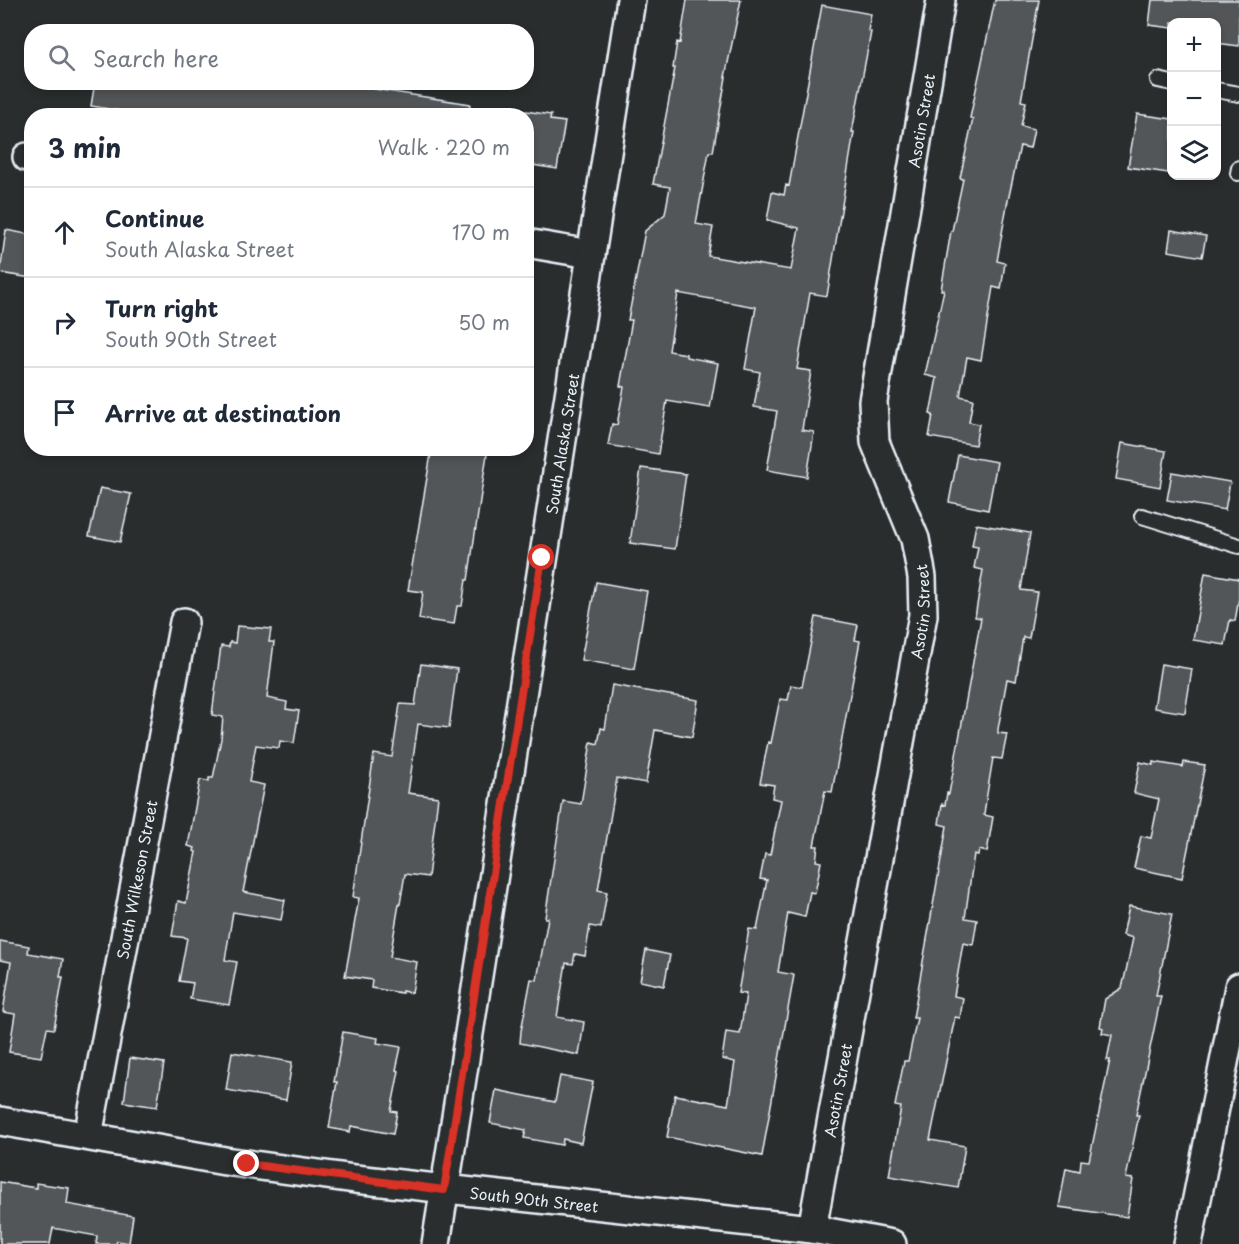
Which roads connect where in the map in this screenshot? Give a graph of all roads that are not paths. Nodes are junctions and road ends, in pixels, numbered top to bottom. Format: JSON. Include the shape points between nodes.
{"nodes":[{"id":1,"x":631,"y":0,"type":"edge"},
{"id":2,"x":941,"y":0,"type":"edge"},
{"id":3,"x":1221,"y":91,"type":"edge"},
{"id":4,"x":1239,"y":94,"type":"edge"},
{"id":5,"x":534,"y":244,"type":"edge"},
{"id":6,"x":590,"y":254,"type":"junction"},
{"id":7,"x":1142,"y":516,"type":"dead end"},
{"id":8,"x":1239,"y":546,"type":"edge"},
{"id":9,"x":184,"y":622,"type":"dead end"},
{"id":10,"x":1239,"y":987,"type":"edge"},
{"id":11,"x":0,"y":1120,"type":"edge"},
{"id":12,"x":88,"y":1136,"type":"junction"},
{"id":13,"x":444,"y":1190,"type":"junction"},
{"id":14,"x":812,"y":1229,"type":"junction"},
{"id":15,"x":436,"y":1244,"type":"edge"},
{"id":16,"x":892,"y":1244,"type":"edge"},
{"id":17,"x":1188,"y":1244,"type":"edge"}],
"edges":[{"from":1,"to":6,"type":"street","name":"South Alaska Street"},
{"from":2,"to":14,"type":"street","name":"Asotin Street","via":[[873,401],[875,442],[915,539],[923,615]]},
{"from":3,"to":4,"type":"lane"},
{"from":5,"to":6,"type":"street"},
{"from":6,"to":13,"type":"street","name":"South Alaska Street"},
{"from":7,"to":8,"type":"lane"},
{"from":9,"to":12,"type":"street","name":"South Wilkeson Street"},
{"from":10,"to":17,"type":"street"},
{"from":11,"to":12,"type":"street","name":"South 90th Street"},
{"from":12,"to":13,"type":"street","name":"South 90th Street","via":[[225,1161]]},
{"from":13,"to":14,"type":"street","name":"South 90th Street"},
{"from":13,"to":15,"type":"street","name":"South Alaska Street"},
{"from":14,"to":16,"type":"street","name":"South 90th Street"}]}
